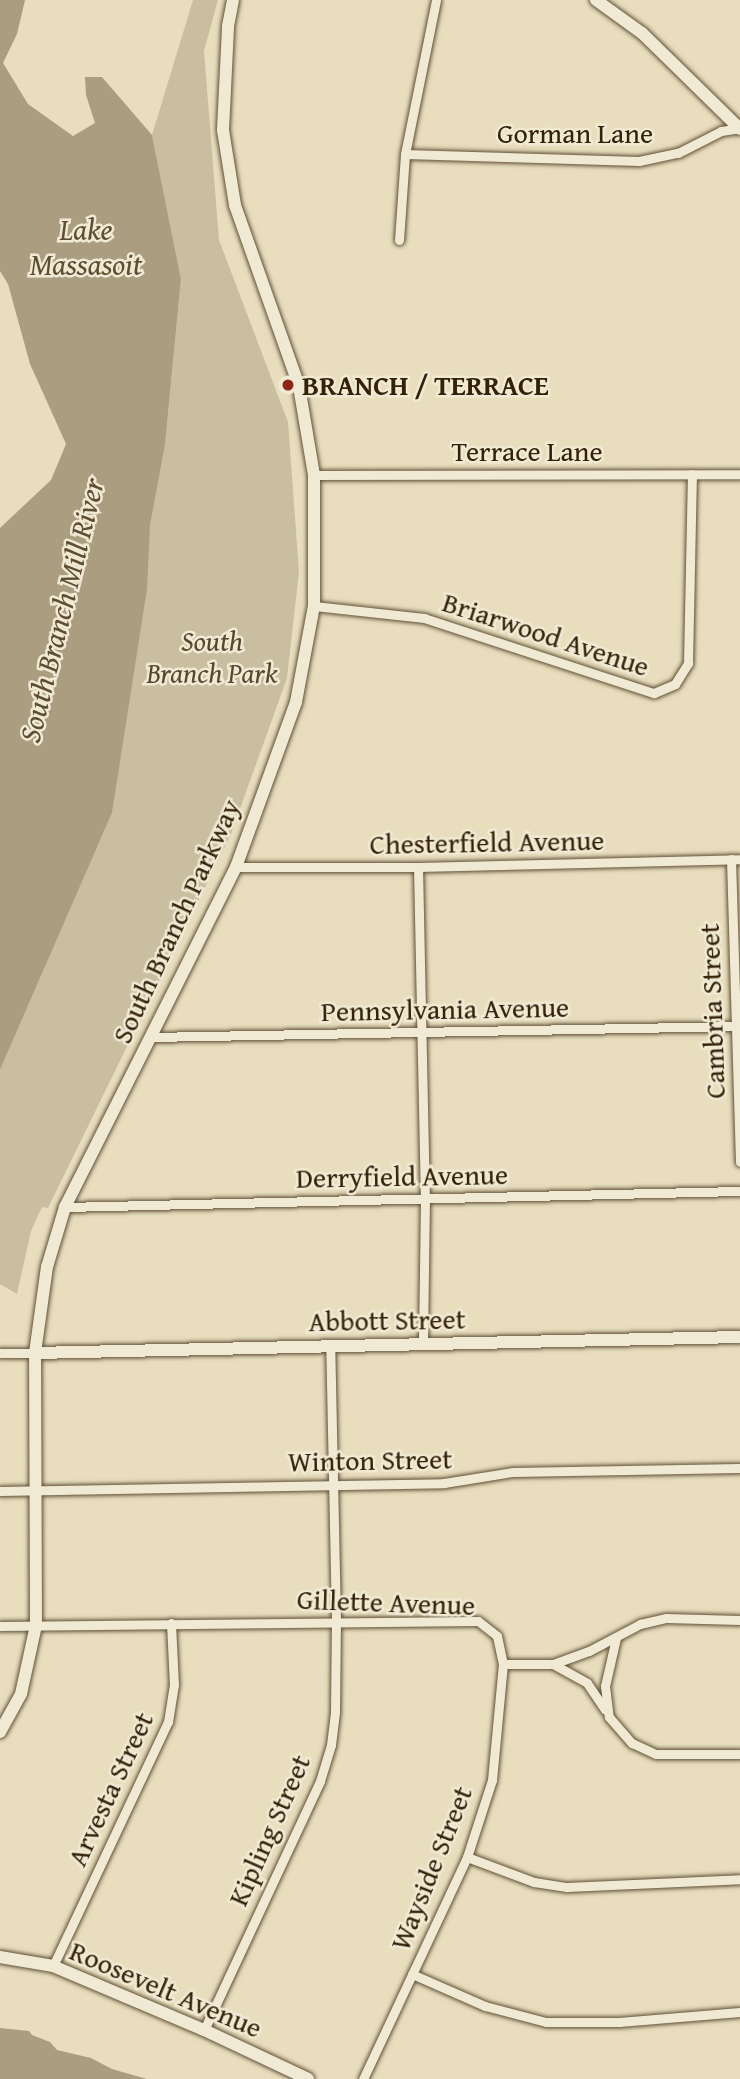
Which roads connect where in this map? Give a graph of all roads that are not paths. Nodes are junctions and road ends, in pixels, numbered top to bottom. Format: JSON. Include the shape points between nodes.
{"nodes":[{"id":1,"x":233,"y":0,"type":"edge"},
{"id":2,"x":436,"y":0,"type":"edge"},
{"id":3,"x":596,"y":0,"type":"edge"},
{"id":4,"x":740,"y":129,"type":"edge"},
{"id":5,"x":405,"y":154,"type":"junction"},
{"id":6,"x":399,"y":240,"type":"dead end"},
{"id":7,"x":692,"y":474,"type":"junction"},
{"id":8,"x":740,"y":474,"type":"edge"},
{"id":9,"x":314,"y":475,"type":"junction"},
{"id":10,"x":314,"y":606,"type":"junction"},
{"id":11,"x":735,"y":859,"type":"edge"},
{"id":12,"x":236,"y":867,"type":"junction"},
{"id":13,"x":418,"y":867,"type":"junction"},
{"id":14,"x":738,"y":1026,"type":"edge"},
{"id":15,"x":421,"y":1032,"type":"junction"},
{"id":16,"x":150,"y":1037,"type":"junction"},
{"id":17,"x":740,"y":1162,"type":"edge"},
{"id":18,"x":740,"y":1191,"type":"edge"},
{"id":19,"x":425,"y":1198,"type":"junction"},
{"id":20,"x":65,"y":1207,"type":"junction"},
{"id":21,"x":740,"y":1337,"type":"edge"},
{"id":22,"x":423,"y":1344,"type":"junction"},
{"id":23,"x":330,"y":1345,"type":"junction"},
{"id":24,"x":0,"y":1353,"type":"edge"},
{"id":25,"x":35,"y":1353,"type":"junction"},
{"id":26,"x":740,"y":1468,"type":"edge"},
{"id":27,"x":331,"y":1485,"type":"junction"},
{"id":28,"x":0,"y":1491,"type":"edge"},
{"id":29,"x":35,"y":1491,"type":"junction"},
{"id":30,"x":740,"y":1619,"type":"edge"},
{"id":31,"x":336,"y":1621,"type":"junction"},
{"id":32,"x":171,"y":1623,"type":"junction"},
{"id":33,"x":36,"y":1625,"type":"junction"},
{"id":34,"x":0,"y":1626,"type":"edge"},
{"id":35,"x":616,"y":1638,"type":"junction"},
{"id":36,"x":503,"y":1664,"type":"junction"},
{"id":37,"x":553,"y":1664,"type":"junction"},
{"id":38,"x":609,"y":1717,"type":"junction"},
{"id":39,"x":0,"y":1732,"type":"edge"},
{"id":40,"x":740,"y":1754,"type":"edge"},
{"id":41,"x":467,"y":1857,"type":"junction"},
{"id":42,"x":740,"y":1879,"type":"edge"},
{"id":43,"x":0,"y":1957,"type":"edge"},
{"id":44,"x":53,"y":1966,"type":"junction"},
{"id":45,"x":412,"y":1974,"type":"junction"},
{"id":46,"x":740,"y":2012,"type":"edge"},
{"id":47,"x":204,"y":2030,"type":"junction"},
{"id":48,"x":308,"y":2079,"type":"edge"},
{"id":49,"x":362,"y":2079,"type":"edge"}],
"edges":[{"from":1,"to":9,"type":"main road","name":"South Branch Parkway","via":[[223,130],[235,205],[299,386]]},
{"from":2,"to":5,"type":"street"},
{"from":3,"to":4,"type":"main road","via":[[642,33]]},
{"from":4,"to":5,"type":"street","name":"Gorman Lane","via":[[722,131],[678,153],[639,161]]},
{"from":5,"to":6,"type":"street"},
{"from":7,"to":8,"type":"street","name":"Terrace Lane"},
{"from":7,"to":9,"type":"street","name":"Terrace Lane"},
{"from":7,"to":10,"type":"street","name":"Briarwood Avenue","via":[[688,663],[675,684],[654,693],[424,618]]},
{"from":9,"to":10,"type":"main road","name":"South Branch Parkway"},
{"from":10,"to":12,"type":"main road","name":"South Branch Parkway","via":[[296,702]]},
{"from":11,"to":13,"type":"street","name":"Chesterfield Avenue"},
{"from":11,"to":14,"type":"street","name":"Cambria Street"},
{"from":12,"to":13,"type":"street","name":"Chesterfield Avenue"},
{"from":12,"to":16,"type":"main road","name":"South Branch Parkway"},
{"from":13,"to":15,"type":"street"},
{"from":14,"to":15,"type":"street","name":"Pennsylvania Avenue"},
{"from":14,"to":17,"type":"street","name":"Cambria Street"},
{"from":15,"to":16,"type":"street","name":"Pennsylvania Avenue"},
{"from":15,"to":19,"type":"street"},
{"from":16,"to":20,"type":"main road","name":"South Branch Parkway"},
{"from":18,"to":19,"type":"street","name":"Derryfield Avenue"},
{"from":19,"to":20,"type":"street","name":"Derryfield Avenue"},
{"from":19,"to":22,"type":"street"},
{"from":20,"to":25,"type":"main road","name":"South Branch Parkway","via":[[47,1267]]},
{"from":21,"to":22,"type":"main road","name":"Abbott Street"},
{"from":22,"to":23,"type":"main road","name":"Abbott Street"},
{"from":23,"to":25,"type":"main road","name":"Abbott Street"},
{"from":23,"to":27,"type":"street","name":"Kipling Street"},
{"from":24,"to":25,"type":"street"},
{"from":25,"to":29,"type":"main road","name":"South Branch Parkway"},
{"from":26,"to":27,"type":"street","name":"Winton Street","via":[[513,1472],[453,1483]]},
{"from":27,"to":29,"type":"street","name":"Winton Street"},
{"from":27,"to":31,"type":"street","name":"Kipling Street"},
{"from":28,"to":29,"type":"street","name":"Winton Street"},
{"from":29,"to":33,"type":"main road","name":"South Branch Parkway"},
{"from":30,"to":35,"type":"street","via":[[666,1618],[640,1624]]},
{"from":31,"to":32,"type":"street","name":"Gillette Avenue"},
{"from":31,"to":36,"type":"street","name":"Gillette Avenue","via":[[478,1622],[497,1636]]},
{"from":31,"to":47,"type":"street","name":"Kipling Street","via":[[334,1722],[326,1764]]},
{"from":32,"to":33,"type":"street","name":"Gillette Avenue"},
{"from":32,"to":44,"type":"street","name":"Arvesta Street","via":[[174,1685],[168,1722]]},
{"from":33,"to":34,"type":"street","name":"Gillette Avenue"},
{"from":33,"to":39,"type":"main road","name":"South Branch Parkway","via":[[21,1694]]},
{"from":35,"to":37,"type":"street"},
{"from":35,"to":38,"type":"street","via":[[605,1686]]},
{"from":36,"to":37,"type":"street"},
{"from":36,"to":41,"type":"street","name":"Wayside Street","via":[[492,1780]]},
{"from":37,"to":38,"type":"street","via":[[587,1683]]},
{"from":38,"to":40,"type":"street","via":[[632,1743],[656,1754]]},
{"from":41,"to":42,"type":"street","via":[[558,1886]]},
{"from":41,"to":45,"type":"street","name":"Wayside Street"},
{"from":43,"to":44,"type":"main road","name":"Roosevelt Avenue"},
{"from":44,"to":47,"type":"main road","name":"Roosevelt Avenue"},
{"from":45,"to":46,"type":"street","via":[[485,2006],[546,2022],[619,2022]]},
{"from":45,"to":49,"type":"street","name":"Wayside Street"},
{"from":47,"to":48,"type":"main road","name":"Roosevelt Avenue"}]}
